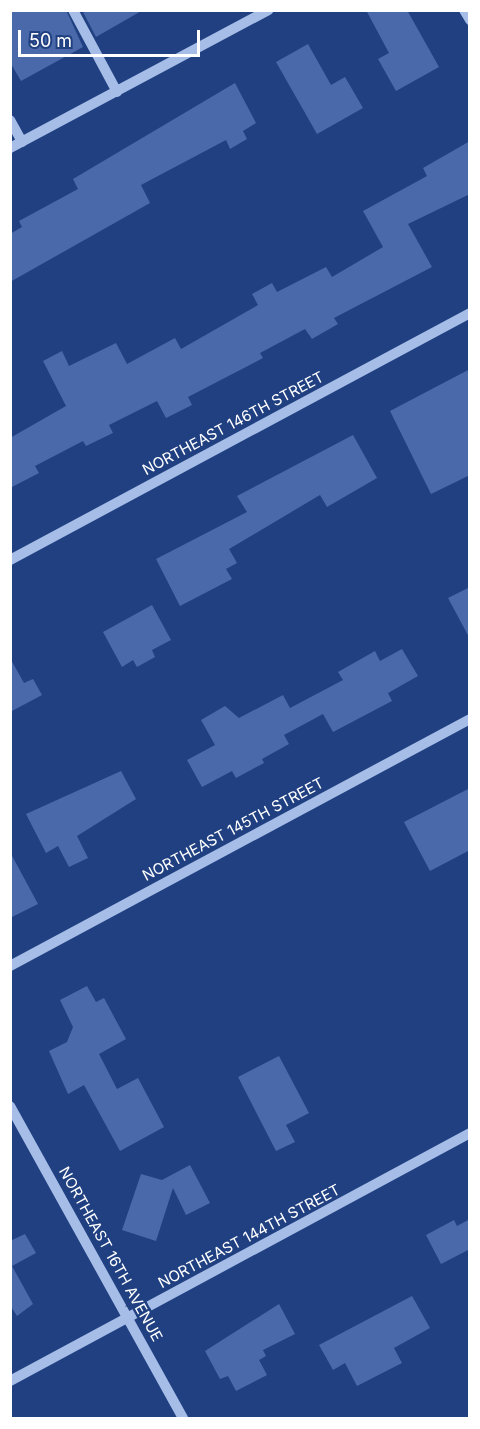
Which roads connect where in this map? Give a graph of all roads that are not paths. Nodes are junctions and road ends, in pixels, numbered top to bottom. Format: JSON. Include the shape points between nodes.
{"nodes":[{"id":1,"x":73,"y":10,"type":"edge"},
{"id":2,"x":268,"y":10,"type":"edge"},
{"id":3,"x":464,"y":10,"type":"edge"},
{"id":4,"x":470,"y":20,"type":"edge"},
{"id":5,"x":117,"y":92,"type":"junction"},
{"id":6,"x":10,"y":120,"type":"edge"},
{"id":7,"x":22,"y":142,"type":"junction"},
{"id":8,"x":10,"y":148,"type":"edge"},
{"id":9,"x":470,"y":313,"type":"edge"},
{"id":10,"x":10,"y":560,"type":"edge"},
{"id":11,"x":470,"y":719,"type":"edge"},
{"id":12,"x":10,"y":966,"type":"edge"},
{"id":13,"x":10,"y":1106,"type":"edge"},
{"id":14,"x":470,"y":1133,"type":"edge"},
{"id":15,"x":129,"y":1317,"type":"junction"},
{"id":16,"x":10,"y":1381,"type":"edge"},
{"id":17,"x":183,"y":1419,"type":"edge"}],
"edges":[{"from":1,"to":5,"type":"street"},
{"from":2,"to":5,"type":"street"},
{"from":3,"to":4,"type":"street"},
{"from":5,"to":7,"type":"street"},
{"from":6,"to":7,"type":"street"},
{"from":7,"to":8,"type":"street"},
{"from":9,"to":10,"type":"street","name":"NORTHEAST 146TH STREET"},
{"from":11,"to":12,"type":"street","name":"NORTHEAST 145TH STREET"},
{"from":13,"to":15,"type":"street","name":"NORTHEAST 16TH AVENUE"},
{"from":14,"to":15,"type":"street","name":"NORTHEAST 144TH STREET"},
{"from":15,"to":16,"type":"street","name":"NORTHEAST 144TH STREET"},
{"from":15,"to":17,"type":"street","name":"NORTHEAST 16TH AVENUE"}]}
